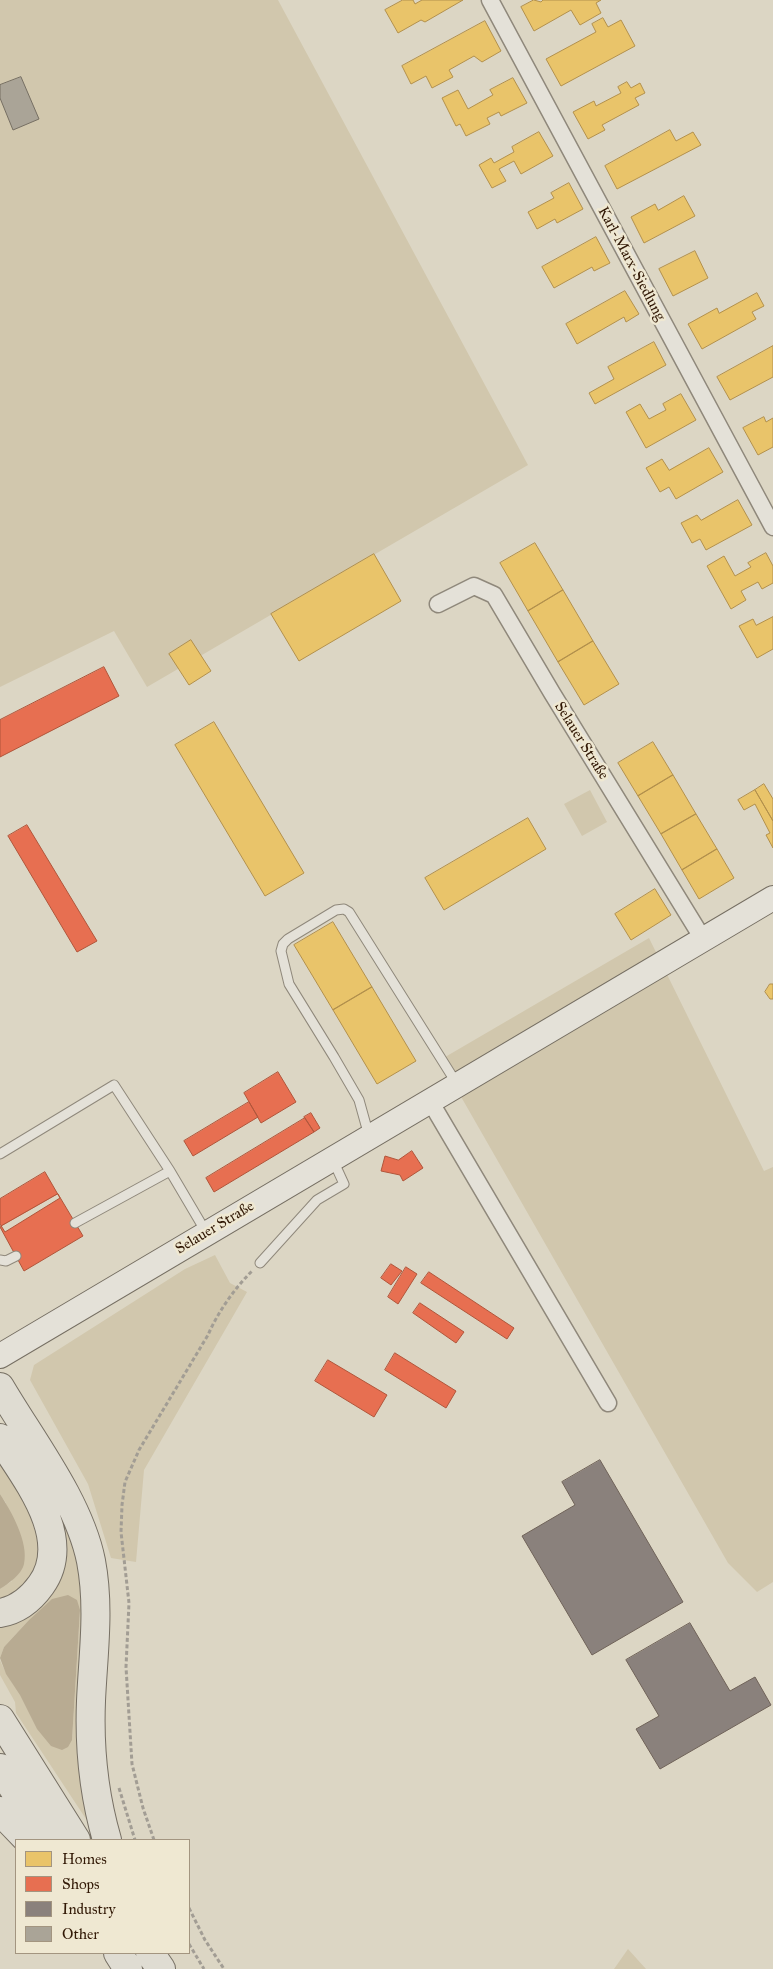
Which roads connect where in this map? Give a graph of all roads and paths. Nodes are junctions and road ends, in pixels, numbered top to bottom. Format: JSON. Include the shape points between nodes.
{"nodes":[{"id":1,"x":490,"y":0,"type":"edge"},
{"id":2,"x":773,"y":527,"type":"edge"},
{"id":3,"x":438,"y":604,"type":"dead end"},
{"id":4,"x":773,"y":898,"type":"edge"},
{"id":5,"x":703,"y":939,"type":"junction"},
{"id":6,"x":457,"y":1085,"type":"junction"},
{"id":7,"x":430,"y":1101,"type":"junction"},
{"id":8,"x":369,"y":1137,"type":"junction"},
{"id":9,"x":0,"y":1154,"type":"edge"},
{"id":10,"x":332,"y":1158,"type":"junction"},
{"id":11,"x":170,"y":1171,"type":"junction"},
{"id":12,"x":75,"y":1223,"type":"dead end"},
{"id":13,"x":206,"y":1233,"type":"junction"},
{"id":14,"x":16,"y":1256,"type":"dead end"},
{"id":15,"x":0,"y":1260,"type":"edge"},
{"id":16,"x":260,"y":1263,"type":"joint"},
{"id":17,"x":0,"y":1356,"type":"edge"},
{"id":18,"x":0,"y":1387,"type":"edge"},
{"id":19,"x":608,"y":1403,"type":"dead end"},
{"id":20,"x":0,"y":1438,"type":"edge"},
{"id":21,"x":0,"y":1613,"type":"edge"},
{"id":22,"x":0,"y":1719,"type":"edge"},
{"id":23,"x":0,"y":1768,"type":"edge"},
{"id":24,"x":0,"y":1811,"type":"edge"},
{"id":25,"x":27,"y":1839,"type":"edge"},
{"id":26,"x":46,"y":1839,"type":"edge"},
{"id":27,"x":75,"y":1839,"type":"edge"},
{"id":28,"x":107,"y":1839,"type":"edge"},
{"id":29,"x":154,"y":1839,"type":"edge"},
{"id":30,"x":190,"y":1910,"type":"edge"},
{"id":31,"x":190,"y":1946,"type":"edge"},
{"id":32,"x":119,"y":1954,"type":"edge"},
{"id":33,"x":128,"y":1969,"type":"edge"},
{"id":34,"x":204,"y":1969,"type":"edge"},
{"id":35,"x":224,"y":1969,"type":"edge"}],
"edges":[{"from":1,"to":2,"type":"street","name":"Karl-Marx-Siedlung"},
{"from":3,"to":5,"type":"street","name":"Selauer Straße","via":[[474,586],[494,595]]},
{"from":4,"to":5,"type":"main road","name":"Selauer Straße"},
{"from":5,"to":6,"type":"main road","name":"Selauer Straße"},
{"from":6,"to":7,"type":"main road","name":"Selauer Straße"},
{"from":6,"to":8,"type":"lane","via":[[349,912],[336,910],[288,939],[281,951],[288,984],[359,1100]]},
{"from":7,"to":8,"type":"main road","name":"Selauer Straße"},
{"from":7,"to":19,"type":"street"},
{"from":8,"to":10,"type":"main road","name":"Selauer Straße"},
{"from":9,"to":11,"type":"lane","via":[[114,1085]]},
{"from":10,"to":13,"type":"main road","name":"Selauer Straße"},
{"from":10,"to":16,"type":"lane","via":[[344,1184],[317,1200]]},
{"from":11,"to":12,"type":"lane"},
{"from":11,"to":13,"type":"lane"},
{"from":13,"to":17,"type":"main road","name":"Selauer Straße"},
{"from":14,"to":15,"type":"lane"},
{"from":16,"to":29,"type":"path","via":[[241,1282],[213,1322],[139,1450],[125,1482],[121,1532],[129,1603],[128,1716],[132,1764]]},
{"from":18,"to":28,"type":"highway","via":[[67,1498],[91,1561],[96,1624],[90,1744],[94,1784]]},
{"from":20,"to":21,"type":"highway","via":[[43,1510],[52,1547],[48,1570],[36,1591],[17,1607]]},
{"from":22,"to":27,"type":"highway"},
{"from":23,"to":26,"type":"highway"},
{"from":24,"to":25,"type":"highway"},
{"from":30,"to":35,"type":"path"},
{"from":31,"to":34,"type":"path"},
{"from":32,"to":33,"type":"highway"}]}
